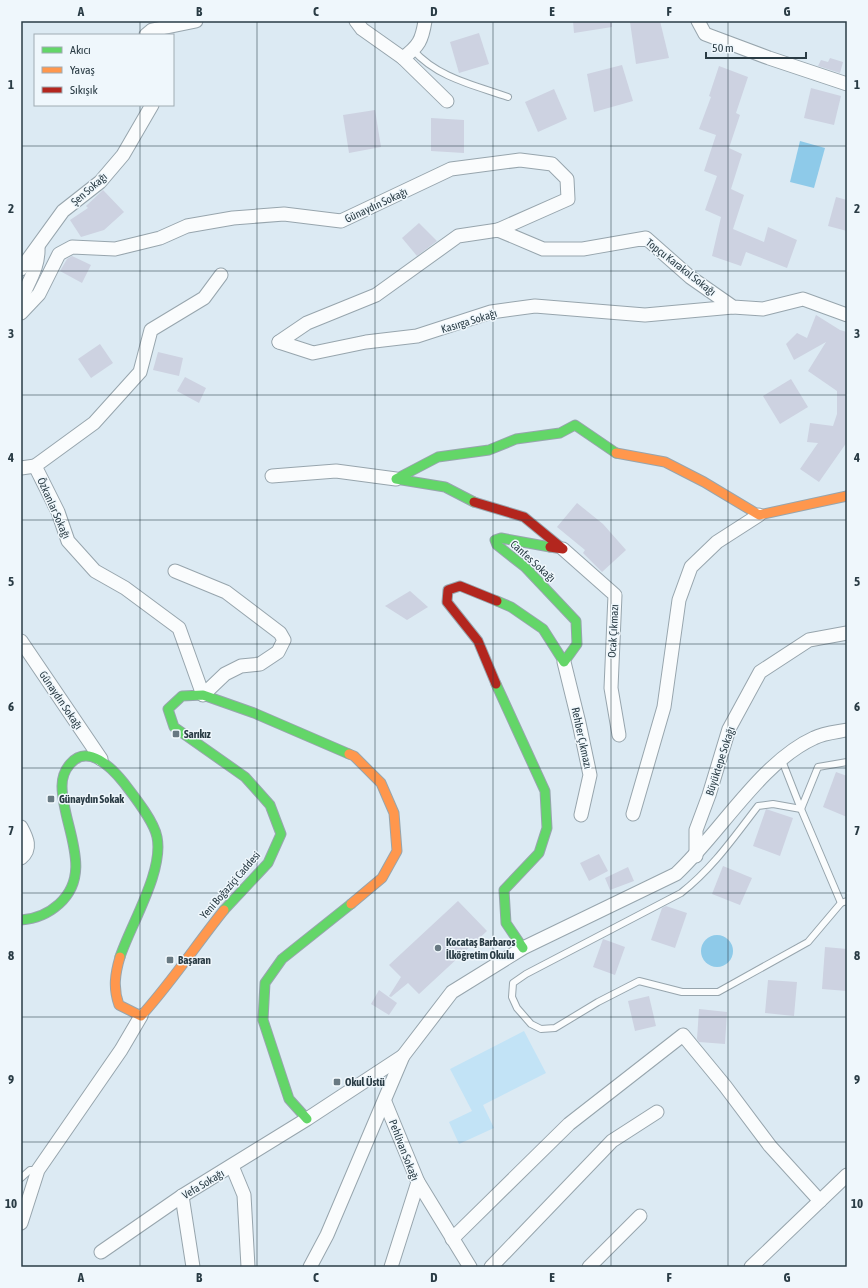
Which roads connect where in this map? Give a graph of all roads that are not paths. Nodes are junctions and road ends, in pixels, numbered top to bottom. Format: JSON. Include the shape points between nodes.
{"nodes":[{"id":1,"x":196,"y":21,"type":"edge"},
{"id":2,"x":356,"y":21,"type":"edge"},
{"id":3,"x":425,"y":21,"type":"edge"},
{"id":4,"x":698,"y":21,"type":"edge"},
{"id":5,"x":147,"y":34,"type":"edge"},
{"id":6,"x":408,"y":54,"type":"junction"},
{"id":7,"x":847,"y":84,"type":"edge"},
{"id":8,"x":508,"y":97,"type":"dead end"},
{"id":9,"x":447,"y":101,"type":"dead end"},
{"id":10,"x":151,"y":106,"type":"edge"},
{"id":11,"x":498,"y":230,"type":"junction"},
{"id":12,"x":38,"y":247,"type":"junction"},
{"id":13,"x":21,"y":269,"type":"edge"},
{"id":14,"x":221,"y":276,"type":"dead end"},
{"id":15,"x":21,"y":300,"type":"edge"},
{"id":16,"x":733,"y":307,"type":"junction"},
{"id":17,"x":21,"y":313,"type":"edge"},
{"id":18,"x":847,"y":315,"type":"edge"},
{"id":19,"x":35,"y":466,"type":"junction"},
{"id":20,"x":21,"y":468,"type":"edge"},
{"id":21,"x":272,"y":476,"type":"dead end"},
{"id":22,"x":396,"y":479,"type":"junction"},
{"id":23,"x":847,"y":496,"type":"edge"},
{"id":24,"x":759,"y":515,"type":"junction"},
{"id":25,"x":563,"y":549,"type":"junction"},
{"id":26,"x":175,"y":571,"type":"dead end"},
{"id":27,"x":847,"y":633,"type":"edge"},
{"id":28,"x":21,"y":641,"type":"edge"},
{"id":29,"x":564,"y":662,"type":"junction"},
{"id":30,"x":203,"y":695,"type":"junction"},
{"id":31,"x":847,"y":730,"type":"edge"},
{"id":32,"x":619,"y":735,"type":"dead end"},
{"id":33,"x":781,"y":758,"type":"junction"},
{"id":34,"x":100,"y":759,"type":"junction"},
{"id":35,"x":847,"y":762,"type":"edge"},
{"id":36,"x":800,"y":809,"type":"junction"},
{"id":37,"x":581,"y":814,"type":"dead end"},
{"id":38,"x":633,"y":814,"type":"dead end"},
{"id":39,"x":21,"y":827,"type":"edge"},
{"id":40,"x":696,"y":856,"type":"junction"},
{"id":41,"x":21,"y":858,"type":"edge"},
{"id":42,"x":844,"y":902,"type":"edge"},
{"id":43,"x":21,"y":920,"type":"edge"},
{"id":44,"x":523,"y":948,"type":"junction"},
{"id":45,"x":141,"y":1016,"type":"junction"},
{"id":46,"x":403,"y":1056,"type":"junction"},
{"id":47,"x":385,"y":1102,"type":"junction"},
{"id":48,"x":657,"y":1112,"type":"dead end"},
{"id":49,"x":307,"y":1119,"type":"junction"},
{"id":50,"x":232,"y":1166,"type":"junction"},
{"id":51,"x":38,"y":1170,"type":"junction"},
{"id":52,"x":847,"y":1175,"type":"edge"},
{"id":53,"x":21,"y":1178,"type":"edge"},
{"id":54,"x":418,"y":1182,"type":"junction"},
{"id":55,"x":182,"y":1196,"type":"junction"},
{"id":56,"x":820,"y":1201,"type":"junction"},
{"id":57,"x":640,"y":1216,"type":"dead end"},
{"id":58,"x":21,"y":1223,"type":"edge"},
{"id":59,"x":452,"y":1239,"type":"junction"},
{"id":60,"x":101,"y":1252,"type":"dead end"},
{"id":61,"x":193,"y":1267,"type":"edge"},
{"id":62,"x":248,"y":1267,"type":"edge"},
{"id":63,"x":310,"y":1267,"type":"edge"},
{"id":64,"x":391,"y":1267,"type":"edge"},
{"id":65,"x":470,"y":1267,"type":"edge"},
{"id":66,"x":490,"y":1267,"type":"edge"},
{"id":67,"x":589,"y":1267,"type":"edge"},
{"id":68,"x":751,"y":1267,"type":"edge"}],
"edges":[{"from":1,"to":5,"type":"street","via":[[152,30]]},
{"from":2,"to":6,"type":"street","via":[[362,29]]},
{"from":3,"to":6,"type":"street","via":[[423,37]]},
{"from":4,"to":7,"type":"street","via":[[705,34]]},
{"from":6,"to":8,"type":"lane","via":[[446,75]]},
{"from":6,"to":9,"type":"street"},
{"from":10,"to":12,"type":"street","name":"Şen Sokağı","via":[[123,155],[100,182],[63,211]]},
{"from":11,"to":16,"type":"street","name":"Topçu Karakol Sokağı","via":[[543,249],[583,249],[646,238],[690,277]]},
{"from":11,"to":16,"type":"street","name":"Kasırga Sokağı","via":[[458,236],[376,295],[307,323],[279,342],[313,353],[366,342],[418,336],[491,312],[534,306],[645,315]]},
{"from":11,"to":17,"type":"street","name":"Günaydın Sokağı","via":[[568,199],[567,180],[552,164],[520,160],[451,169],[341,221],[284,214],[233,218],[187,226],[160,238],[115,249],[72,247],[59,254],[39,294]]},
{"from":12,"to":13,"type":"street","name":"Şen Sokağı"},
{"from":12,"to":15,"type":"street","via":[[36,268]]},
{"from":14,"to":19,"type":"street","name":"Özkanlar Sokağı","via":[[204,298],[151,330],[140,372],[94,423]]},
{"from":16,"to":18,"type":"street","via":[[763,309],[803,300]]},
{"from":19,"to":20,"type":"street"},
{"from":19,"to":30,"type":"street","name":"Özkanlar Sokağı","via":[[58,512],[68,541],[95,571],[125,588],[178,628]]},
{"from":21,"to":22,"type":"street","via":[[336,471]]},
{"from":22,"to":24,"type":"street","via":[[438,457],[489,450],[516,439],[560,433],[574,425],[616,453],[665,462]]},
{"from":22,"to":25,"type":"street","via":[[445,487],[477,503],[524,517]]},
{"from":23,"to":24,"type":"street"},
{"from":24,"to":38,"type":"street","via":[[716,542],[692,567],[679,600],[664,707]]},
{"from":25,"to":29,"type":"street","name":"Canfes Sokağı","via":[[500,538],[495,540],[497,545],[525,567],[576,621],[577,644]]},
{"from":25,"to":32,"type":"street","name":"Ocak Çıkmazı","via":[[614,595],[611,688]]},
{"from":26,"to":30,"type":"street","via":[[226,592],[280,633],[284,640],[278,652],[260,664],[241,666],[225,674]]},
{"from":27,"to":40,"type":"street","name":"Büyüktepe Sokağı","via":[[809,640],[760,672],[729,729],[696,830]]},
{"from":28,"to":34,"type":"street","name":"Günaydın Sokağı"},
{"from":29,"to":37,"type":"street","name":"Rehber Çıkmazı","via":[[590,775]]},
{"from":29,"to":44,"type":"street","via":[[543,629],[511,607],[460,586],[448,590],[447,602],[478,640],[545,791],[547,828],[539,853],[504,890],[506,923]]},
{"from":30,"to":45,"type":"street","name":"Yeni Boğaziçi Caddesi","via":[[182,696],[168,710],[174,727],[245,777],[270,805],[281,834],[268,863],[233,898]]},
{"from":30,"to":49,"type":"street","name":"Yeni Boğaziçi Caddesi","via":[[254,713],[354,756],[381,783],[394,813],[397,851],[382,878],[282,959],[265,984],[264,1020],[289,1099]]},
{"from":31,"to":33,"type":"street","via":[[815,737]]},
{"from":33,"to":36,"type":"lane"},
{"from":33,"to":40,"type":"street"},
{"from":34,"to":43,"type":"street","via":[[78,757],[68,765],[64,774],[64,805],[71,831],[75,871],[72,887],[50,912],[33,919]]},
{"from":34,"to":45,"type":"street","via":[[124,782],[156,837],[156,857],[149,885],[115,975],[114,992],[119,1005]]},
{"from":35,"to":36,"type":"lane","via":[[818,767]]},
{"from":36,"to":42,"type":"lane"},
{"from":36,"to":42,"type":"lane","via":[[773,804],[758,806],[718,858],[700,878],[681,893],[526,974],[514,984],[512,997],[531,1024],[541,1029],[555,1028],[598,1002],[639,982],[682,992],[718,992],[808,942]]},
{"from":39,"to":41,"type":"street","via":[[27,838],[28,850]]},
{"from":40,"to":44,"type":"street","via":[[676,874]]},
{"from":44,"to":46,"type":"street","via":[[452,992]]},
{"from":45,"to":51,"type":"street","via":[[121,1050]]},
{"from":46,"to":47,"type":"street"},
{"from":46,"to":49,"type":"street","name":"Vefa Sokağı"},
{"from":47,"to":54,"type":"street","name":"Pehlivan Sokağı"},
{"from":47,"to":63,"type":"street","via":[[327,1235]]},
{"from":48,"to":66,"type":"street","via":[[612,1141]]},
{"from":49,"to":50,"type":"street","name":"Vefa Sokağı"},
{"from":50,"to":55,"type":"street","name":"Vefa Sokağı"},
{"from":50,"to":62,"type":"street","via":[[244,1195]]},
{"from":51,"to":53,"type":"lane","via":[[30,1170]]},
{"from":51,"to":58,"type":"street"},
{"from":52,"to":56,"type":"street"},
{"from":54,"to":59,"type":"street"},
{"from":54,"to":64,"type":"street","name":"Pehlivan Sokağı"},
{"from":55,"to":60,"type":"street","name":"Vefa Sokağı"},
{"from":55,"to":61,"type":"street"},
{"from":56,"to":59,"type":"street","via":[[770,1146],[683,1035],[569,1124]]},
{"from":56,"to":68,"type":"street"},
{"from":57,"to":67,"type":"street"},
{"from":59,"to":65,"type":"street"}]}
